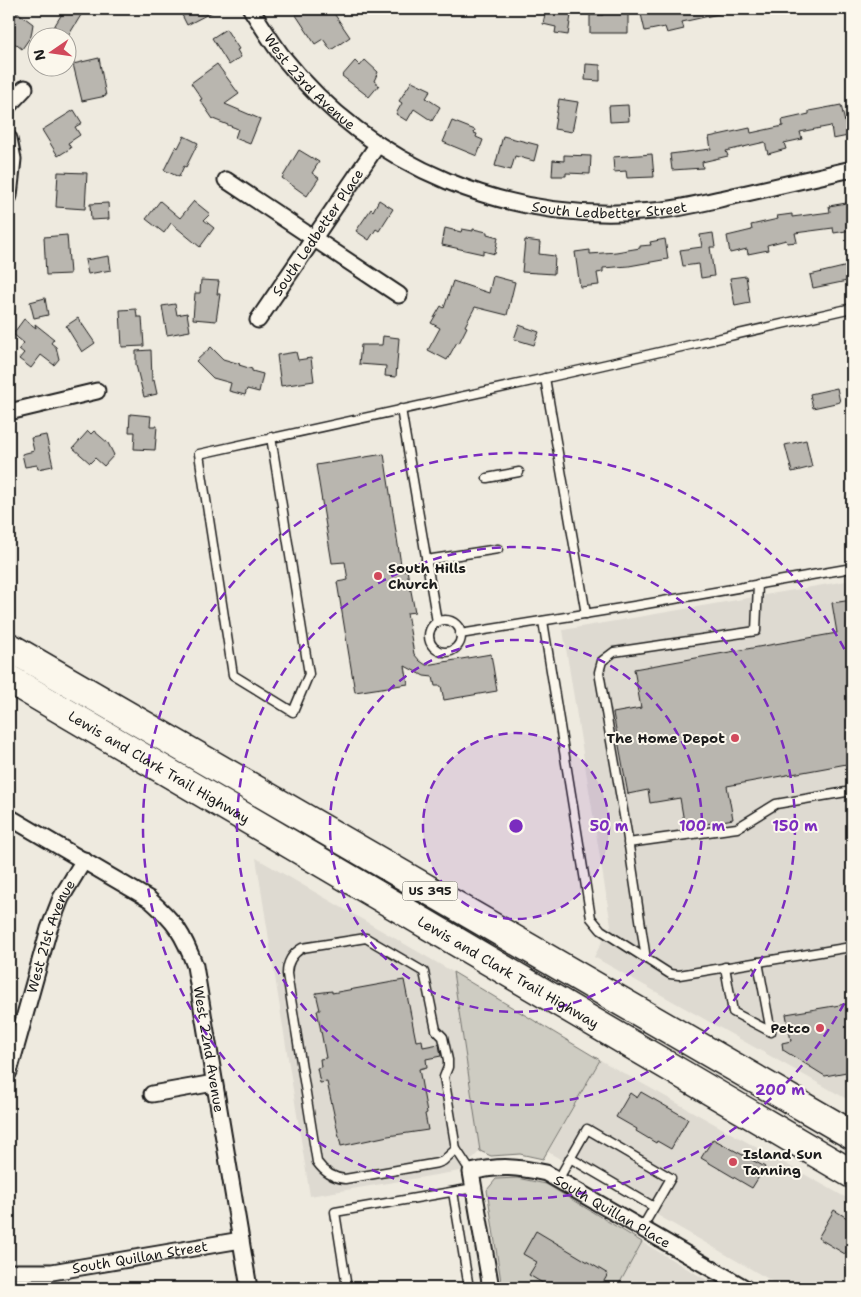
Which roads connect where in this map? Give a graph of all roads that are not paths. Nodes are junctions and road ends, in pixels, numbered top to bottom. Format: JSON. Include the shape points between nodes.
{"nodes":[{"id":1,"x":251,"y":9,"type":"edge"},
{"id":2,"x":25,"y":88,"type":"dead end"},
{"id":3,"x":9,"y":105,"type":"edge"},
{"id":4,"x":9,"y":139,"type":"edge"},
{"id":5,"x":378,"y":144,"type":"junction"},
{"id":6,"x":852,"y":169,"type":"edge"},
{"id":7,"x":226,"y":180,"type":"dead end"},
{"id":8,"x":9,"y":196,"type":"edge"},
{"id":9,"x":315,"y":239,"type":"junction"},
{"id":10,"x":399,"y":295,"type":"dead end"},
{"id":11,"x":852,"y":308,"type":"edge"},
{"id":12,"x":258,"y":320,"type":"dead end"},
{"id":13,"x":545,"y":378,"type":"junction"},
{"id":14,"x":97,"y":392,"type":"dead end"},
{"id":15,"x":401,"y":409,"type":"junction"},
{"id":16,"x":9,"y":412,"type":"edge"},
{"id":17,"x":270,"y":437,"type":"junction"},
{"id":18,"x":520,"y":472,"type":"dead end"},
{"id":19,"x":487,"y":478,"type":"dead end"},
{"id":20,"x":498,"y":549,"type":"dead end"},
{"id":21,"x":426,"y":560,"type":"junction"},
{"id":22,"x":852,"y":568,"type":"edge"},
{"id":23,"x":758,"y":584,"type":"junction"},
{"id":24,"x":586,"y":614,"type":"junction"},
{"id":25,"x":543,"y":620,"type":"junction"},
{"id":26,"x":437,"y":622,"type":"junction"},
{"id":27,"x":460,"y":634,"type":"junction"},
{"id":28,"x":9,"y":647,"type":"edge"},
{"id":29,"x":9,"y":679,"type":"edge"},
{"id":30,"x":852,"y":791,"type":"edge"},
{"id":31,"x":9,"y":817,"type":"edge"},
{"id":32,"x":628,"y":843,"type":"junction"},
{"id":33,"x":84,"y":860,"type":"junction"},
{"id":34,"x":852,"y":946,"type":"edge"},
{"id":35,"x":646,"y":959,"type":"junction"},
{"id":36,"x":758,"y":962,"type":"junction"},
{"id":37,"x":725,"y":967,"type":"junction"},
{"id":38,"x":9,"y":1072,"type":"edge"},
{"id":39,"x":214,"y":1083,"type":"junction"},
{"id":40,"x":152,"y":1094,"type":"dead end"},
{"id":41,"x":852,"y":1135,"type":"edge"},
{"id":42,"x":456,"y":1150,"type":"junction"},
{"id":43,"x":570,"y":1158,"type":"junction"},
{"id":44,"x":471,"y":1172,"type":"junction"},
{"id":45,"x":852,"y":1174,"type":"edge"},
{"id":46,"x":558,"y":1180,"type":"junction"},
{"id":47,"x":474,"y":1188,"type":"junction"},
{"id":48,"x":453,"y":1192,"type":"junction"},
{"id":49,"x":654,"y":1207,"type":"junction"},
{"id":50,"x":642,"y":1228,"type":"junction"},
{"id":51,"x":241,"y":1240,"type":"junction"},
{"id":52,"x":9,"y":1272,"type":"edge"},
{"id":53,"x":249,"y":1288,"type":"edge"},
{"id":54,"x":348,"y":1288,"type":"edge"},
{"id":55,"x":468,"y":1288,"type":"edge"},
{"id":56,"x":490,"y":1288,"type":"edge"},
{"id":57,"x":745,"y":1288,"type":"edge"}],
"edges":[{"from":1,"to":5,"type":"street","name":"West 23rd Avenue","via":[[281,54],[316,94]]},
{"from":2,"to":3,"type":"street"},
{"from":4,"to":8,"type":"street","via":[[13,159]]},
{"from":5,"to":6,"type":"street","name":"South Ledbetter Street","via":[[417,167],[471,190],[517,204],[588,213],[628,213],[682,207]]},
{"from":5,"to":9,"type":"street","name":"South Ledbetter Place"},
{"from":7,"to":9,"type":"street"},
{"from":9,"to":10,"type":"street"},
{"from":9,"to":12,"type":"street","name":"South Ledbetter Place"},
{"from":11,"to":13,"type":"lane"},
{"from":13,"to":15,"type":"lane"},
{"from":13,"to":24,"type":"lane"},
{"from":14,"to":16,"type":"street"},
{"from":15,"to":17,"type":"lane"},
{"from":15,"to":21,"type":"lane"},
{"from":17,"to":17,"type":"lane","via":[[310,674],[293,712],[233,675],[198,454]]},
{"from":18,"to":19,"type":"lane"},
{"from":20,"to":21,"type":"lane"},
{"from":21,"to":26,"type":"lane"},
{"from":22,"to":23,"type":"lane"},
{"from":23,"to":24,"type":"lane"},
{"from":23,"to":32,"type":"lane","via":[[756,631],[614,652],[602,661],[599,672]]},
{"from":24,"to":25,"type":"lane"},
{"from":25,"to":27,"type":"lane"},
{"from":25,"to":35,"type":"lane","via":[[591,918],[601,930]]},
{"from":26,"to":27,"type":"lane","via":[[442,620],[456,624]]},
{"from":26,"to":27,"type":"lane","via":[[430,629],[429,639],[439,651],[455,648]]},
{"from":28,"to":41,"type":"highway","name":"Lewis and Clark Trail Highway","number":"US 395"},
{"from":29,"to":45,"type":"highway","name":"Lewis and Clark Trail Highway","number":"US 395"},
{"from":30,"to":32,"type":"lane","via":[[776,804],[737,828]]},
{"from":31,"to":33,"type":"street","name":"West 22nd Avenue"},
{"from":32,"to":35,"type":"lane"},
{"from":33,"to":38,"type":"street","name":"West 21st Avenue","via":[[61,898],[49,929]]},
{"from":33,"to":39,"type":"street","name":"West 22nd Avenue","via":[[149,899],[179,929],[195,966]]},
{"from":34,"to":36,"type":"lane"},
{"from":35,"to":37,"type":"lane","via":[[670,974]]},
{"from":36,"to":37,"type":"lane"},
{"from":36,"to":37,"type":"lane","via":[[771,1032],[733,1012]]},
{"from":39,"to":40,"type":"street"},
{"from":39,"to":51,"type":"street","name":"West 22nd Avenue"},
{"from":42,"to":42,"type":"lane","via":[[444,1077],[448,1060],[443,1037],[436,1030],[424,972],[366,938],[302,948],[296,952],[287,974],[317,1162],[321,1168],[332,1176],[345,1179],[438,1163]]},
{"from":42,"to":44,"type":"lane"},
{"from":43,"to":46,"type":"lane"},
{"from":43,"to":49,"type":"lane"},
{"from":43,"to":49,"type":"lane","via":[[586,1129],[671,1178]]},
{"from":44,"to":46,"type":"street","name":"South Quillan Place","via":[[519,1167],[546,1173]]},
{"from":44,"to":47,"type":"street"},
{"from":46,"to":50,"type":"street","name":"South Quillan Place"},
{"from":47,"to":48,"type":"lane"},
{"from":47,"to":56,"type":"street"},
{"from":48,"to":54,"type":"lane","via":[[335,1212]]},
{"from":48,"to":55,"type":"lane"},
{"from":49,"to":50,"type":"lane"},
{"from":50,"to":57,"type":"street","name":"South Quillan Place"},
{"from":51,"to":52,"type":"street","name":"South Quillan Street","via":[[52,1272]]},
{"from":51,"to":53,"type":"street","name":"West 22nd Avenue"}]}
